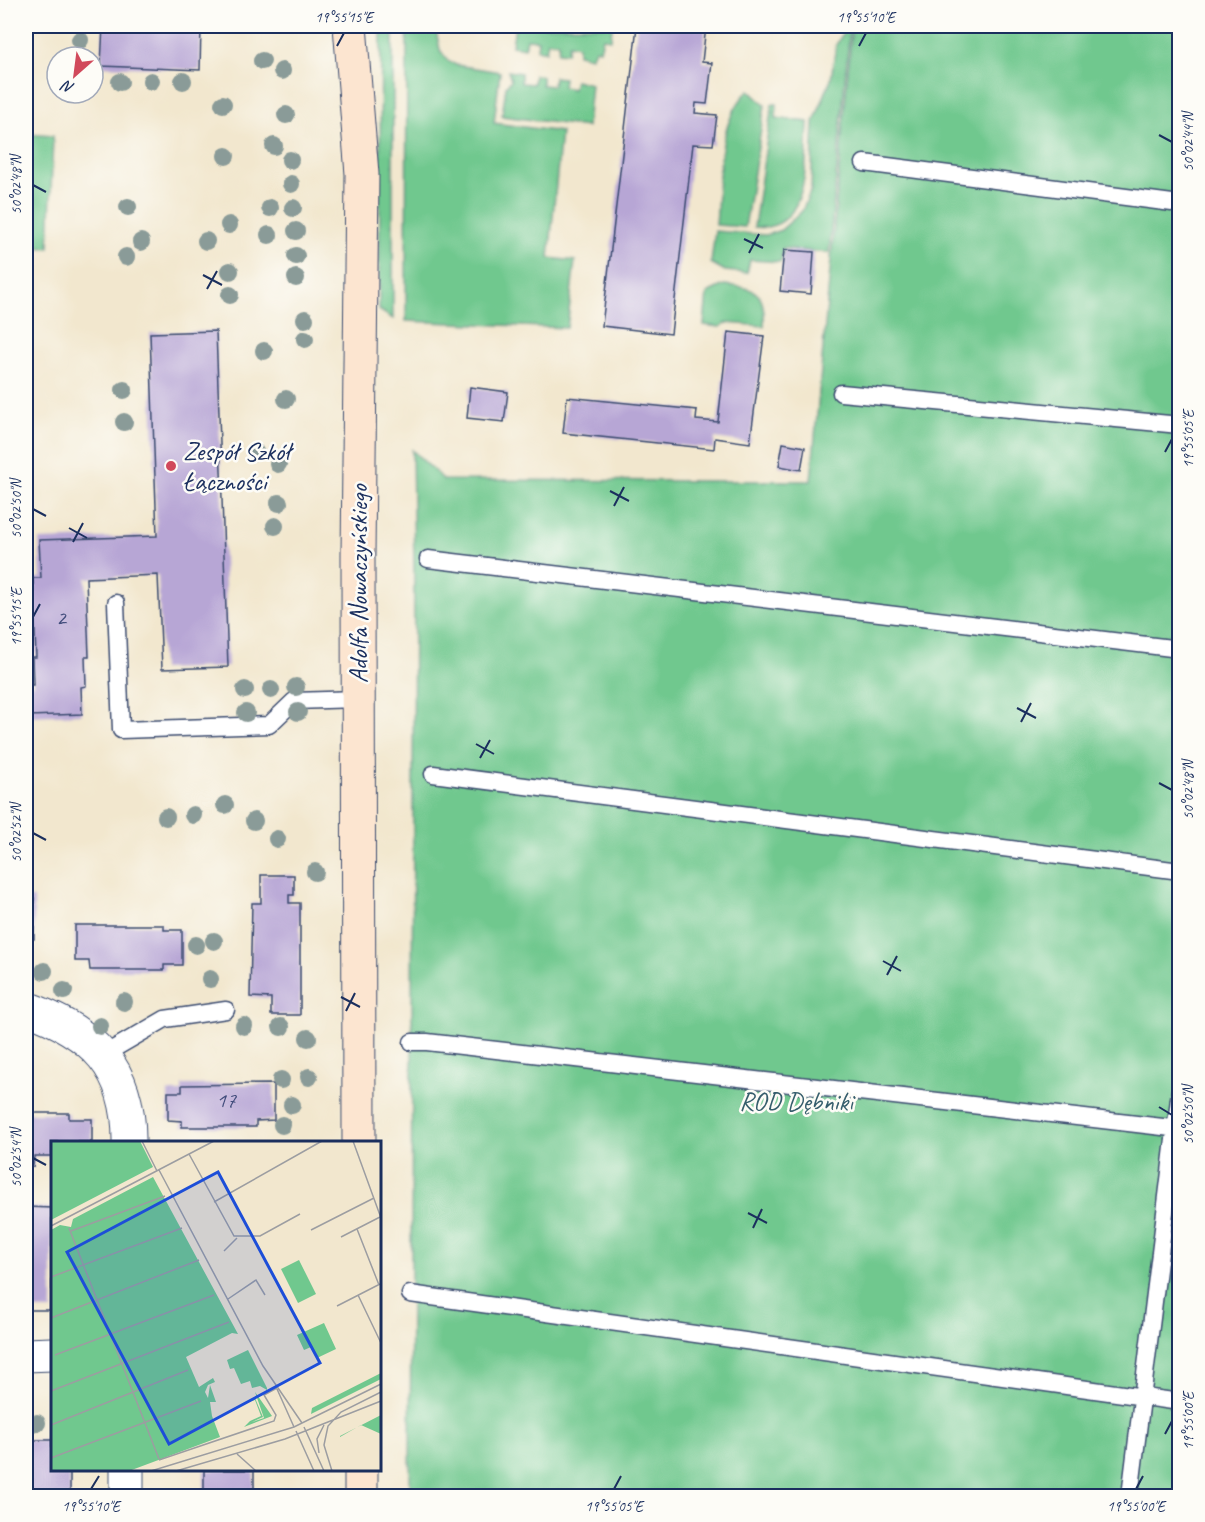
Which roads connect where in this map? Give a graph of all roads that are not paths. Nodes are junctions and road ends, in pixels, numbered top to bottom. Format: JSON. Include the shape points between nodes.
{"nodes":[{"id":1,"x":350,"y":26,"type":"edge"},
{"id":2,"x":864,"y":162,"type":"dead end"},
{"id":3,"x":1179,"y":204,"type":"edge"},
{"id":4,"x":841,"y":393,"type":"dead end"},
{"id":5,"x":1179,"y":425,"type":"edge"},
{"id":6,"x":428,"y":560,"type":"dead end"},
{"id":7,"x":116,"y":603,"type":"dead end"},
{"id":8,"x":1179,"y":649,"type":"edge"},
{"id":9,"x":358,"y":699,"type":"junction"},
{"id":10,"x":432,"y":774,"type":"dead end"},
{"id":11,"x":1179,"y":871,"type":"edge"},
{"id":12,"x":26,"y":1008,"type":"edge"},
{"id":13,"x":226,"y":1010,"type":"dead end"},
{"id":14,"x":412,"y":1042,"type":"dead end"},
{"id":15,"x":103,"y":1055,"type":"junction"},
{"id":16,"x":1179,"y":1091,"type":"edge"},
{"id":17,"x":1177,"y":1129,"type":"edge"},
{"id":18,"x":129,"y":1141,"type":"edge"},
{"id":19,"x":359,"y":1141,"type":"edge"},
{"id":20,"x":410,"y":1294,"type":"dead end"},
{"id":21,"x":51,"y":1354,"type":"edge"},
{"id":22,"x":26,"y":1355,"type":"edge"},
{"id":23,"x":1142,"y":1398,"type":"junction"},
{"id":24,"x":1179,"y":1402,"type":"edge"},
{"id":25,"x":127,"y":1471,"type":"edge"},
{"id":26,"x":361,"y":1471,"type":"edge"},
{"id":27,"x":127,"y":1497,"type":"edge"},
{"id":28,"x":361,"y":1497,"type":"edge"},
{"id":29,"x":1130,"y":1497,"type":"edge"}],
"edges":[{"from":1,"to":9,"type":"street","name":"Adolfa Nowaczyńskiego","via":[[362,174]]},
{"from":2,"to":3,"type":"lane"},
{"from":4,"to":5,"type":"lane"},
{"from":6,"to":8,"type":"lane"},
{"from":7,"to":9,"type":"lane","via":[[121,730],[269,725],[294,701]]},
{"from":9,"to":19,"type":"street","name":"Adolfa Nowaczyńskiego"},
{"from":10,"to":11,"type":"lane"},
{"from":12,"to":15,"type":"street","via":[[70,1028]]},
{"from":13,"to":15,"type":"lane","via":[[165,1019]]},
{"from":14,"to":17,"type":"lane"},
{"from":15,"to":18,"type":"street","via":[[125,1094]]},
{"from":16,"to":17,"type":"lane"},
{"from":17,"to":23,"type":"lane"},
{"from":20,"to":23,"type":"lane"},
{"from":21,"to":22,"type":"street"},
{"from":23,"to":24,"type":"lane"},
{"from":23,"to":29,"type":"lane"},
{"from":25,"to":27,"type":"street"},
{"from":26,"to":28,"type":"street"}]}
